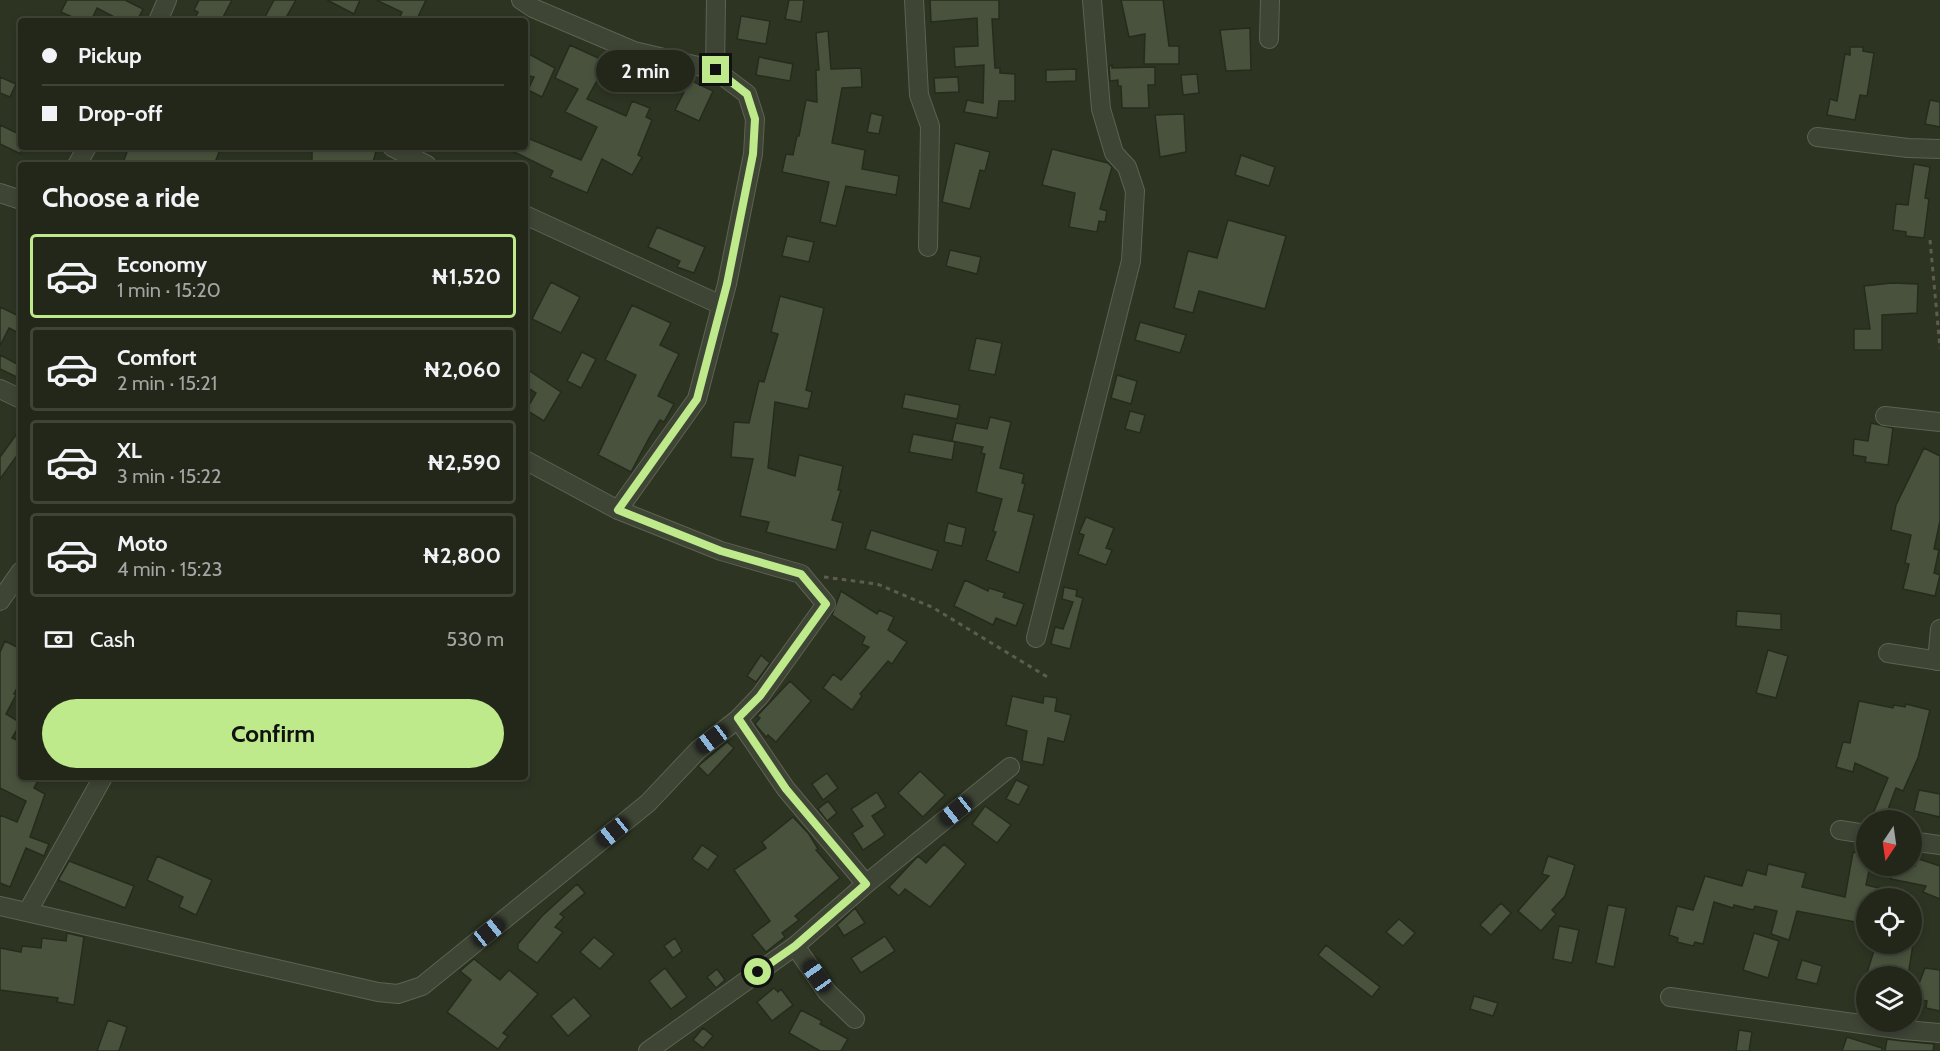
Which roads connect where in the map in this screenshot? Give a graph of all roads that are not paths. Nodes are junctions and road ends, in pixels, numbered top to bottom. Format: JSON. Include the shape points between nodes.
{"nodes":[{"id":1,"x":166,"y":0,"type":"edge"},
{"id":2,"x":716,"y":0,"type":"edge"},
{"id":3,"x":914,"y":0,"type":"edge"},
{"id":4,"x":1092,"y":0,"type":"edge"},
{"id":5,"x":1270,"y":0,"type":"edge"},
{"id":6,"x":530,"y":3,"type":"edge"},
{"id":7,"x":159,"y":18,"type":"edge"},
{"id":8,"x":1269,"y":39,"type":"dead end"},
{"id":9,"x":716,"y":70,"type":"junction"},
{"id":10,"x":1817,"y":136,"type":"dead end"},
{"id":11,"x":1940,"y":149,"type":"edge"},
{"id":12,"x":398,"y":150,"type":"edge"},
{"id":13,"x":421,"y":162,"type":"edge"},
{"id":14,"x":0,"y":193,"type":"edge"},
{"id":15,"x":18,"y":199,"type":"edge"},
{"id":16,"x":528,"y":216,"type":"edge"},
{"id":17,"x":928,"y":247,"type":"dead end"},
{"id":18,"x":721,"y":305,"type":"junction"},
{"id":19,"x":0,"y":389,"type":"edge"},
{"id":20,"x":18,"y":398,"type":"edge"},
{"id":21,"x":1885,"y":416,"type":"dead end"},
{"id":22,"x":1940,"y":422,"type":"edge"},
{"id":23,"x":528,"y":462,"type":"edge"},
{"id":24,"x":618,"y":510,"type":"junction"},
{"id":25,"x":18,"y":575,"type":"edge"},
{"id":26,"x":0,"y":601,"type":"edge"},
{"id":27,"x":1940,"y":629,"type":"edge"},
{"id":28,"x":1036,"y":638,"type":"dead end"},
{"id":29,"x":1888,"y":653,"type":"dead end"},
{"id":30,"x":1939,"y":661,"type":"edge"},
{"id":31,"x":738,"y":718,"type":"junction"},
{"id":32,"x":1010,"y":767,"type":"dead end"},
{"id":33,"x":101,"y":780,"type":"edge"},
{"id":34,"x":1840,"y":830,"type":"dead end"},
{"id":35,"x":1856,"y":832,"type":"edge"},
{"id":36,"x":1922,"y":843,"type":"edge"},
{"id":37,"x":1940,"y":845,"type":"edge"},
{"id":38,"x":866,"y":884,"type":"junction"},
{"id":39,"x":0,"y":906,"type":"edge"},
{"id":40,"x":28,"y":911,"type":"junction"},
{"id":41,"x":795,"y":946,"type":"junction"},
{"id":42,"x":1670,"y":997,"type":"dead end"},
{"id":43,"x":855,"y":1019,"type":"dead end"},
{"id":44,"x":1940,"y":1033,"type":"edge"},
{"id":45,"x":648,"y":1051,"type":"edge"}],
"edges":[{"from":1,"to":7,"type":"street"},
{"from":2,"to":9,"type":"street"},
{"from":3,"to":17,"type":"street","via":[[919,95],[930,126]]},
{"from":4,"to":28,"type":"street","via":[[1101,109],[1114,153],[1127,167],[1135,191],[1131,261]]},
{"from":5,"to":8,"type":"street"},
{"from":6,"to":9,"type":"street","via":[[634,51]]},
{"from":9,"to":18,"type":"street","via":[[747,94],[755,119],[753,154]]},
{"from":10,"to":11,"type":"street"},
{"from":12,"to":13,"type":"street"},
{"from":14,"to":15,"type":"street"},
{"from":16,"to":18,"type":"street"},
{"from":18,"to":24,"type":"street","via":[[697,399]]},
{"from":19,"to":20,"type":"street"},
{"from":21,"to":22,"type":"street"},
{"from":23,"to":24,"type":"street"},
{"from":24,"to":31,"type":"street","via":[[721,551],[801,574],[826,604],[760,696]]},
{"from":25,"to":26,"type":"street"},
{"from":27,"to":30,"type":"street"},
{"from":29,"to":30,"type":"street"},
{"from":31,"to":38,"type":"street","via":[[786,789]]},
{"from":31,"to":40,"type":"street","via":[[698,750],[648,804],[422,986],[398,994]]},
{"from":32,"to":38,"type":"street"},
{"from":33,"to":40,"type":"street"},
{"from":34,"to":35,"type":"street"},
{"from":36,"to":37,"type":"street"},
{"from":38,"to":41,"type":"street"},
{"from":39,"to":40,"type":"street"},
{"from":41,"to":43,"type":"street","via":[[827,992]]},
{"from":41,"to":45,"type":"street"},
{"from":42,"to":44,"type":"street"}]}
